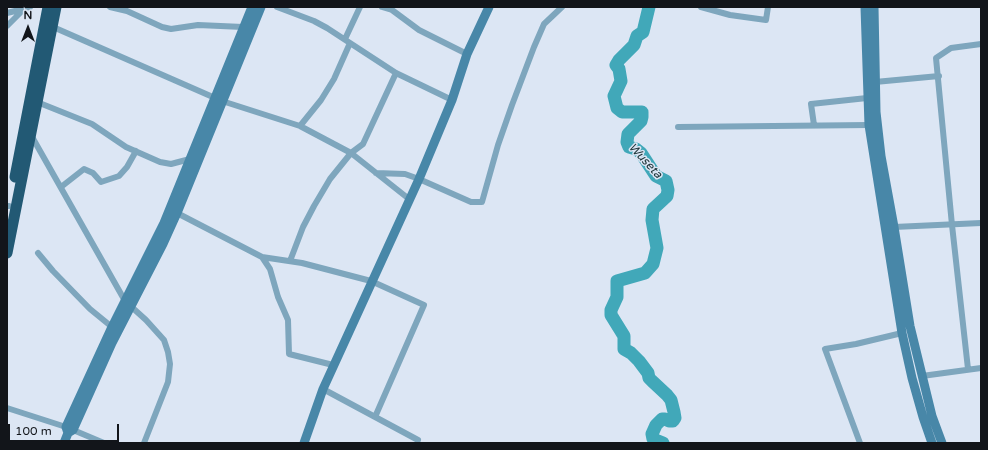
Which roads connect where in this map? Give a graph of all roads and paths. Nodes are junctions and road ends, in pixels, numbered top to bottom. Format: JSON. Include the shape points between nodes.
{"nodes":[{"id":1,"x":48,"y":7,"type":"edge"},
{"id":2,"x":56,"y":7,"type":"edge"},
{"id":3,"x":110,"y":7,"type":"edge"},
{"id":4,"x":252,"y":7,"type":"edge"},
{"id":5,"x":261,"y":7,"type":"edge"},
{"id":6,"x":277,"y":7,"type":"edge"},
{"id":7,"x":360,"y":7,"type":"edge"},
{"id":8,"x":382,"y":7,"type":"edge"},
{"id":9,"x":488,"y":7,"type":"edge"},
{"id":10,"x":562,"y":7,"type":"edge"},
{"id":11,"x":701,"y":7,"type":"edge"},
{"id":12,"x":768,"y":7,"type":"edge"},
{"id":13,"x":865,"y":7,"type":"edge"},
{"id":14,"x":874,"y":7,"type":"edge"},
{"id":15,"x":27,"y":8,"type":"edge"},
{"id":16,"x":7,"y":13,"type":"edge"},
{"id":17,"x":7,"y":26,"type":"edge"},
{"id":18,"x":53,"y":27,"type":"junction"},
{"id":19,"x":243,"y":27,"type":"junction"},
{"id":20,"x":348,"y":41,"type":"junction"},
{"id":21,"x":981,"y":44,"type":"edge"},
{"id":22,"x":467,"y":54,"type":"junction"},
{"id":23,"x":396,"y":73,"type":"junction"},
{"id":24,"x":939,"y":76,"type":"junction"},
{"id":25,"x":875,"y":82,"type":"junction"},
{"id":26,"x":867,"y":98,"type":"junction"},
{"id":27,"x":218,"y":99,"type":"junction"},
{"id":28,"x":452,"y":100,"type":"junction"},
{"id":29,"x":38,"y":102,"type":"junction"},
{"id":30,"x":814,"y":125,"type":"junction"},
{"id":31,"x":868,"y":125,"type":"junction"},
{"id":32,"x":300,"y":126,"type":"junction"},
{"id":33,"x":678,"y":127,"type":"dead end"},
{"id":34,"x":31,"y":135,"type":"junction"},
{"id":35,"x":136,"y":152,"type":"junction"},
{"id":36,"x":351,"y":153,"type":"junction"},
{"id":37,"x":190,"y":159,"type":"junction"},
{"id":38,"x":376,"y":172,"type":"junction"},
{"id":39,"x":419,"y":179,"type":"junction"},
{"id":40,"x":61,"y":187,"type":"junction"},
{"id":41,"x":410,"y":199,"type":"junction"},
{"id":42,"x":8,"y":209,"type":"edge"},
{"id":43,"x":177,"y":213,"type":"junction"},
{"id":44,"x":981,"y":223,"type":"edge"},
{"id":45,"x":952,"y":225,"type":"junction"},
{"id":46,"x":894,"y":227,"type":"junction"},
{"id":47,"x":7,"y":253,"type":"edge"},
{"id":48,"x":38,"y":253,"type":"dead end"},
{"id":49,"x":894,"y":255,"type":"junction"},
{"id":50,"x":262,"y":257,"type":"junction"},
{"id":51,"x":290,"y":261,"type":"junction"},
{"id":52,"x":372,"y":281,"type":"junction"},
{"id":53,"x":128,"y":303,"type":"junction"},
{"id":54,"x":112,"y":327,"type":"junction"},
{"id":55,"x":902,"y":333,"type":"junction"},
{"id":56,"x":333,"y":365,"type":"junction"},
{"id":57,"x":981,"y":368,"type":"edge"},
{"id":58,"x":968,"y":369,"type":"junction"},
{"id":59,"x":922,"y":376,"type":"junction"},
{"id":60,"x":323,"y":389,"type":"junction"},
{"id":61,"x":7,"y":408,"type":"edge"},
{"id":62,"x":375,"y":417,"type":"junction"},
{"id":63,"x":69,"y":430,"type":"junction"},
{"id":64,"x":418,"y":440,"type":"dead end"},
{"id":65,"x":64,"y":443,"type":"edge"},
{"id":66,"x":104,"y":443,"type":"edge"},
{"id":67,"x":144,"y":443,"type":"edge"},
{"id":68,"x":304,"y":443,"type":"edge"},
{"id":69,"x":860,"y":443,"type":"edge"},
{"id":70,"x":932,"y":443,"type":"edge"},
{"id":71,"x":942,"y":443,"type":"edge"}],
"edges":[{"from":1,"to":42,"type":"highway"},
{"from":2,"to":18,"type":"highway"},
{"from":3,"to":19,"type":"street","via":[[127,10],[171,29],[198,25]]},
{"from":4,"to":19,"type":"street"},
{"from":5,"to":27,"type":"street"},
{"from":6,"to":20,"type":"street","via":[[314,21]]},
{"from":7,"to":20,"type":"street"},
{"from":8,"to":22,"type":"street","via":[[392,10],[419,30]]},
{"from":9,"to":22,"type":"street"},
{"from":10,"to":39,"type":"street","via":[[544,24],[534,47],[498,145],[482,202],[472,202]]},
{"from":11,"to":12,"type":"street","via":[[730,15],[766,20]]},
{"from":13,"to":26,"type":"street"},
{"from":14,"to":25,"type":"street"},
{"from":15,"to":16,"type":"street"},
{"from":15,"to":17,"type":"street"},
{"from":18,"to":27,"type":"street"},
{"from":18,"to":29,"type":"highway"},
{"from":19,"to":27,"type":"street"},
{"from":20,"to":23,"type":"street"},
{"from":20,"to":32,"type":"street","via":[[334,79]]},
{"from":21,"to":24,"type":"street","via":[[951,48],[936,58]]},
{"from":22,"to":28,"type":"street"},
{"from":23,"to":28,"type":"street"},
{"from":23,"to":36,"type":"street","via":[[363,144]]},
{"from":24,"to":25,"type":"street"},
{"from":24,"to":45,"type":"street"},
{"from":25,"to":46,"type":"street","via":[[877,127]]},
{"from":26,"to":30,"type":"street","via":[[812,104]]},
{"from":26,"to":31,"type":"street"},
{"from":27,"to":32,"type":"street"},
{"from":27,"to":37,"type":"street"},
{"from":27,"to":43,"type":"street"},
{"from":28,"to":39,"type":"street"},
{"from":29,"to":34,"type":"highway"},
{"from":29,"to":35,"type":"street","via":[[92,124]]},
{"from":30,"to":31,"type":"street"},
{"from":30,"to":33,"type":"street"},
{"from":31,"to":49,"type":"street"},
{"from":32,"to":36,"type":"street"},
{"from":34,"to":40,"type":"street"},
{"from":34,"to":47,"type":"highway"},
{"from":35,"to":37,"type":"street","via":[[171,164]]},
{"from":35,"to":40,"type":"street","via":[[118,176],[101,182],[93,173],[84,169]]},
{"from":36,"to":38,"type":"street"},
{"from":36,"to":51,"type":"street","via":[[330,179],[314,206]]},
{"from":37,"to":53,"type":"street"},
{"from":38,"to":39,"type":"street","via":[[405,174]]},
{"from":38,"to":41,"type":"street"},
{"from":39,"to":41,"type":"street"},
{"from":40,"to":53,"type":"street"},
{"from":41,"to":52,"type":"street"},
{"from":43,"to":50,"type":"street"},
{"from":43,"to":53,"type":"street","via":[[163,244]]},
{"from":44,"to":45,"type":"street"},
{"from":45,"to":46,"type":"street"},
{"from":45,"to":58,"type":"street"},
{"from":46,"to":49,"type":"street"},
{"from":48,"to":54,"type":"street","via":[[85,304]]},
{"from":49,"to":55,"type":"street"},
{"from":49,"to":59,"type":"street"},
{"from":50,"to":51,"type":"street"},
{"from":50,"to":56,"type":"street","via":[[270,269],[288,320],[289,354]]},
{"from":51,"to":52,"type":"street"},
{"from":52,"to":56,"type":"street"},
{"from":52,"to":62,"type":"street","via":[[424,306]]},
{"from":53,"to":54,"type":"street"},
{"from":53,"to":63,"type":"street","via":[[102,364]]},
{"from":53,"to":67,"type":"street","via":[[164,340],[170,364],[168,382]]},
{"from":54,"to":63,"type":"street"},
{"from":55,"to":69,"type":"street","via":[[825,349]]},
{"from":55,"to":70,"type":"street","via":[[912,378]]},
{"from":56,"to":60,"type":"street"},
{"from":57,"to":58,"type":"street"},
{"from":58,"to":59,"type":"street"},
{"from":59,"to":71,"type":"street"},
{"from":60,"to":62,"type":"street"},
{"from":60,"to":68,"type":"street"},
{"from":61,"to":63,"type":"street"},
{"from":62,"to":64,"type":"street"},
{"from":63,"to":65,"type":"street"},
{"from":63,"to":66,"type":"street"}]}
